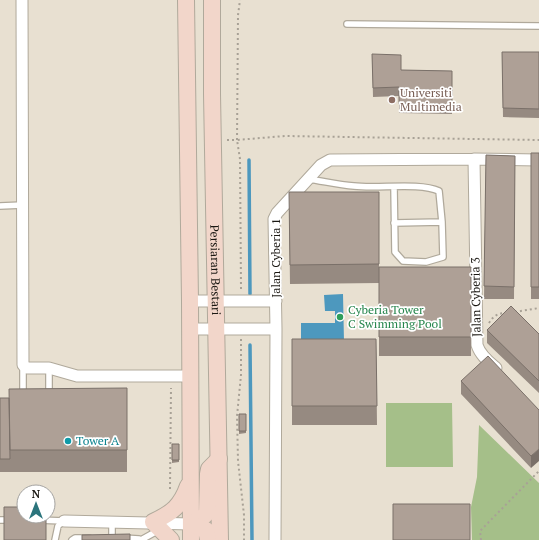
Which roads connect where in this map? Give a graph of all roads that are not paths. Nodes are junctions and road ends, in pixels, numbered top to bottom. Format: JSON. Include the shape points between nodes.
{"nodes":[{"id":1,"x":22,"y":0,"type":"edge"},
{"id":2,"x":186,"y":0,"type":"edge"},
{"id":3,"x":212,"y":0,"type":"edge"},
{"id":4,"x":347,"y":24,"type":"dead end"},
{"id":5,"x":539,"y":26,"type":"edge"},
{"id":6,"x":474,"y":159,"type":"junction"},
{"id":7,"x":539,"y":160,"type":"edge"},
{"id":8,"x":308,"y":179,"type":"junction"},
{"id":9,"x":394,"y":187,"type":"junction"},
{"id":10,"x":23,"y":205,"type":"junction"},
{"id":11,"x":0,"y":206,"type":"edge"},
{"id":12,"x":442,"y":222,"type":"junction"},
{"id":13,"x":394,"y":223,"type":"junction"},
{"id":14,"x":190,"y":301,"type":"junction"},
{"id":15,"x":216,"y":301,"type":"junction"},
{"id":16,"x":276,"y":301,"type":"junction"},
{"id":17,"x":190,"y":329,"type":"junction"},
{"id":18,"x":216,"y":329,"type":"junction"},
{"id":19,"x":276,"y":329,"type":"junction"},
{"id":20,"x":23,"y":365,"type":"junction"},
{"id":21,"x":49,"y":368,"type":"junction"},
{"id":22,"x":502,"y":375,"type":"edge"},
{"id":23,"x":190,"y":376,"type":"junction"},
{"id":24,"x":23,"y":402,"type":"edge"},
{"id":25,"x":49,"y":402,"type":"edge"},
{"id":26,"x":219,"y":460,"type":"junction"},
{"id":27,"x":190,"y":479,"type":"junction"},
{"id":28,"x":0,"y":520,"type":"edge"},
{"id":29,"x":15,"y":520,"type":"edge"},
{"id":30,"x":56,"y":521,"type":"edge"},
{"id":31,"x":64,"y":521,"type":"junction"},
{"id":32,"x":112,"y":521,"type":"junction"},
{"id":33,"x":190,"y":524,"type":"junction"},
{"id":34,"x":162,"y":531,"type":"edge"},
{"id":35,"x":98,"y":538,"type":"edge"},
{"id":36,"x":105,"y":538,"type":"edge"},
{"id":37,"x":112,"y":538,"type":"junction"},
{"id":38,"x":55,"y":540,"type":"edge"},
{"id":39,"x":72,"y":540,"type":"edge"},
{"id":40,"x":141,"y":540,"type":"edge"},
{"id":41,"x":191,"y":540,"type":"edge"},
{"id":42,"x":208,"y":540,"type":"edge"},
{"id":43,"x":220,"y":540,"type":"edge"},
{"id":44,"x":275,"y":540,"type":"edge"}],
"edges":[{"from":1,"to":10,"type":"street"},
{"from":2,"to":14,"type":"main road"},
{"from":3,"to":15,"type":"main road","name":"Persiaran Bestari"},
{"from":4,"to":5,"type":"lane"},
{"from":6,"to":7,"type":"street","name":"Jalan Cyberia 1"},
{"from":6,"to":8,"type":"street","name":"Jalan Cyberia 1","via":[[330,160],[321,165]]},
{"from":6,"to":22,"type":"street","name":"Jalan Cyberia 3","via":[[477,345],[481,354]]},
{"from":8,"to":9,"type":"lane","via":[[354,186]]},
{"from":8,"to":16,"type":"street","name":"Jalan Cyberia 1","via":[[282,206],[274,219]]},
{"from":9,"to":12,"type":"lane","via":[[432,188],[440,191]]},
{"from":9,"to":13,"type":"lane"},
{"from":10,"to":11,"type":"lane"},
{"from":10,"to":20,"type":"street"},
{"from":12,"to":13,"type":"lane"},
{"from":12,"to":13,"type":"lane","via":[[443,257],[426,262],[403,262],[395,252]]},
{"from":14,"to":15,"type":"street"},
{"from":14,"to":17,"type":"main road"},
{"from":15,"to":16,"type":"street"},
{"from":15,"to":18,"type":"main road","name":"Persiaran Bestari"},
{"from":16,"to":19,"type":"street","name":"Jalan Cyberia 1"},
{"from":17,"to":18,"type":"street"},
{"from":17,"to":23,"type":"main road"},
{"from":18,"to":19,"type":"street"},
{"from":18,"to":26,"type":"main road","name":"Persiaran Bestari"},
{"from":19,"to":44,"type":"street","name":"Jalan Cyberia 1"},
{"from":20,"to":21,"type":"street","via":[[27,368]]},
{"from":20,"to":24,"type":"lane"},
{"from":21,"to":23,"type":"street","via":[[77,376]]},
{"from":21,"to":25,"type":"lane"},
{"from":23,"to":27,"type":"main road"},
{"from":26,"to":33,"type":"main road","via":[[209,469],[207,513]]},
{"from":26,"to":43,"type":"main road","name":"Persiaran Bestari"},
{"from":27,"to":33,"type":"main road"},
{"from":27,"to":34,"type":"main road","via":[[180,503],[171,513]]},
{"from":28,"to":29,"type":"lane"},
{"from":30,"to":31,"type":"lane"},
{"from":31,"to":32,"type":"street"},
{"from":31,"to":38,"type":"lane","via":[[58,526]]},
{"from":32,"to":34,"type":"street"},
{"from":32,"to":37,"type":"lane"},
{"from":33,"to":34,"type":"street"},
{"from":33,"to":41,"type":"main road"},
{"from":33,"to":42,"type":"main road","via":[[206,530]]},
{"from":34,"to":40,"type":"lane"},
{"from":35,"to":39,"type":"lane"},
{"from":36,"to":37,"type":"lane"},
{"from":37,"to":40,"type":"lane"}]}
